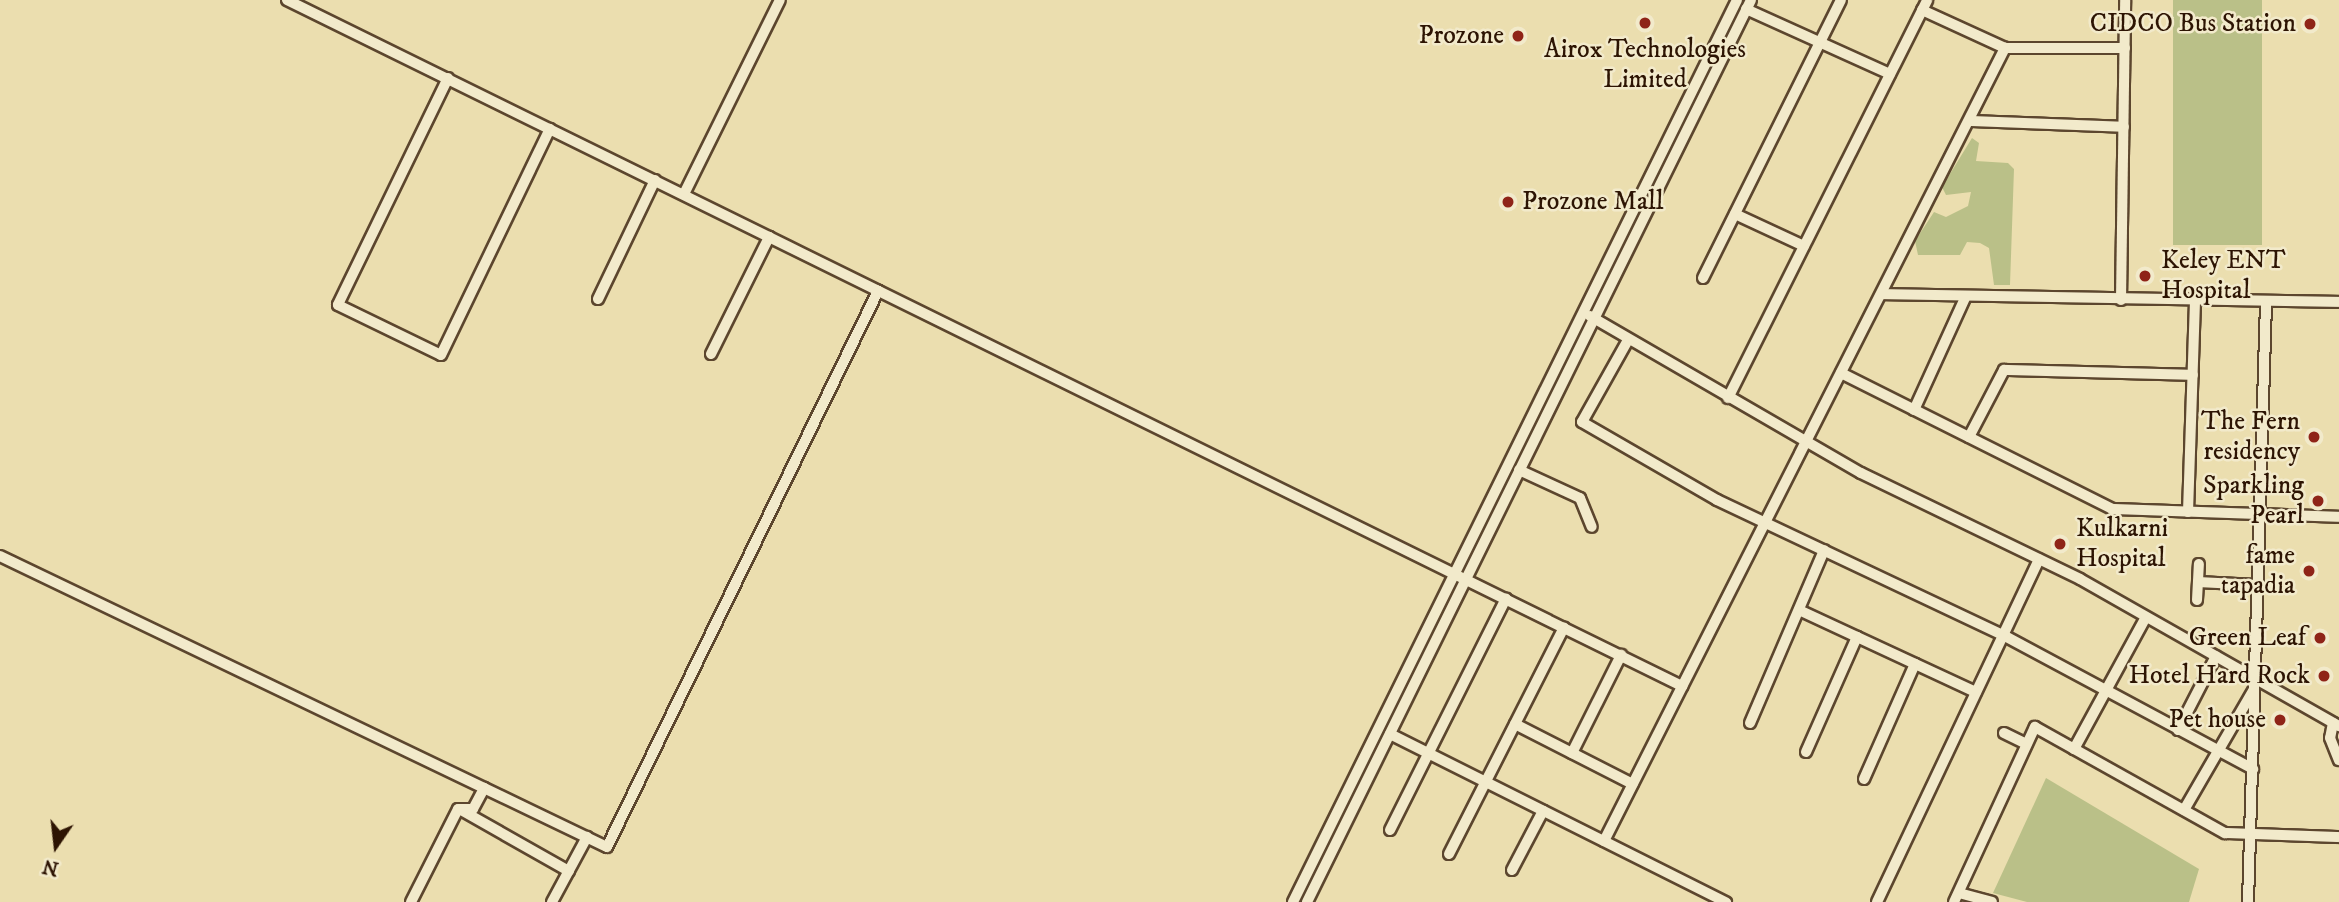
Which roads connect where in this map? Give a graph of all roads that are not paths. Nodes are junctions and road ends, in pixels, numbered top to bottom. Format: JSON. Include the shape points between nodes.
{"nodes":[{"id":1,"x":287,"y":0,"type":"edge"},
{"id":2,"x":780,"y":0,"type":"edge"},
{"id":3,"x":1737,"y":0,"type":"edge"},
{"id":4,"x":1841,"y":0,"type":"edge"},
{"id":5,"x":2125,"y":0,"type":"edge"},
{"id":6,"x":1749,"y":4,"type":"edge"},
{"id":7,"x":1924,"y":5,"type":"edge"},
{"id":8,"x":1818,"y":45,"type":"junction"},
{"id":9,"x":2005,"y":48,"type":"junction"},
{"id":10,"x":2125,"y":48,"type":"junction"},
{"id":11,"x":1890,"y":74,"type":"junction"},
{"id":12,"x":448,"y":78,"type":"junction"},
{"id":13,"x":1970,"y":121,"type":"junction"},
{"id":14,"x":2124,"y":127,"type":"junction"},
{"id":15,"x":550,"y":129,"type":"junction"},
{"id":16,"x":655,"y":180,"type":"junction"},
{"id":17,"x":684,"y":194,"type":"junction"},
{"id":18,"x":1735,"y":214,"type":"junction"},
{"id":19,"x":769,"y":237,"type":"junction"},
{"id":20,"x":1804,"y":246,"type":"junction"},
{"id":21,"x":1703,"y":278,"type":"dead end"},
{"id":22,"x":878,"y":291,"type":"junction"},
{"id":23,"x":1882,"y":294,"type":"junction"},
{"id":24,"x":1966,"y":296,"type":"junction"},
{"id":25,"x":598,"y":299,"type":"dead end"},
{"id":26,"x":2121,"y":300,"type":"junction"},
{"id":27,"x":2195,"y":301,"type":"junction"},
{"id":28,"x":2266,"y":302,"type":"junction"},
{"id":29,"x":2339,"y":302,"type":"edge"},
{"id":30,"x":1579,"y":317,"type":"junction"},
{"id":31,"x":1592,"y":323,"type":"junction"},
{"id":32,"x":1628,"y":340,"type":"junction"},
{"id":33,"x":711,"y":354,"type":"dead end"},
{"id":34,"x":1842,"y":373,"type":"junction"},
{"id":35,"x":2193,"y":375,"type":"junction"},
{"id":36,"x":1728,"y":398,"type":"junction"},
{"id":37,"x":1914,"y":410,"type":"junction"},
{"id":38,"x":1969,"y":437,"type":"junction"},
{"id":39,"x":1806,"y":442,"type":"junction"},
{"id":40,"x":1519,"y":470,"type":"junction"},
{"id":41,"x":2188,"y":512,"type":"junction"},
{"id":42,"x":2259,"y":514,"type":"junction"},
{"id":43,"x":2339,"y":517,"type":"edge"},
{"id":44,"x":1765,"y":523,"type":"junction"},
{"id":45,"x":1592,"y":527,"type":"dead end"},
{"id":46,"x":1824,"y":551,"type":"junction"},
{"id":47,"x":0,"y":556,"type":"edge"},
{"id":48,"x":2039,"y":559,"type":"junction"},
{"id":49,"x":2199,"y":564,"type":"dead end"},
{"id":50,"x":1453,"y":571,"type":"junction"},
{"id":51,"x":1468,"y":578,"type":"junction"},
{"id":52,"x":2198,"y":582,"type":"junction"},
{"id":53,"x":2257,"y":585,"type":"junction"},
{"id":54,"x":1506,"y":598,"type":"junction"},
{"id":55,"x":2197,"y":600,"type":"dead end"},
{"id":56,"x":1798,"y":610,"type":"junction"},
{"id":57,"x":2146,"y":617,"type":"junction"},
{"id":58,"x":1564,"y":627,"type":"junction"},
{"id":59,"x":2003,"y":635,"type":"junction"},
{"id":60,"x":1857,"y":637,"type":"junction"},
{"id":61,"x":1621,"y":656,"type":"junction"},
{"id":62,"x":2216,"y":656,"type":"junction"},
{"id":63,"x":1915,"y":664,"type":"junction"},
{"id":64,"x":2254,"y":684,"type":"junction"},
{"id":65,"x":1682,"y":686,"type":"junction"},
{"id":66,"x":2106,"y":691,"type":"junction"},
{"id":67,"x":1976,"y":692,"type":"junction"},
{"id":68,"x":1750,"y":723,"type":"dead end"},
{"id":69,"x":1515,"y":724,"type":"junction"},
{"id":70,"x":2336,"y":725,"type":"edge"},
{"id":71,"x":2178,"y":730,"type":"junction"},
{"id":72,"x":2004,"y":733,"type":"dead end"},
{"id":73,"x":1390,"y":734,"type":"junction"},
{"id":74,"x":2027,"y":744,"type":"junction"},
{"id":75,"x":2074,"y":749,"type":"junction"},
{"id":76,"x":1806,"y":751,"type":"dead end"},
{"id":77,"x":2217,"y":751,"type":"junction"},
{"id":78,"x":1429,"y":753,"type":"junction"},
{"id":79,"x":1572,"y":753,"type":"junction"},
{"id":80,"x":2339,"y":761,"type":"edge"},
{"id":81,"x":2253,"y":769,"type":"junction"},
{"id":82,"x":1864,"y":779,"type":"dead end"},
{"id":83,"x":1485,"y":782,"type":"junction"},
{"id":84,"x":1633,"y":784,"type":"junction"},
{"id":85,"x":484,"y":788,"type":"junction"},
{"id":86,"x":458,"y":809,"type":"junction"},
{"id":87,"x":2184,"y":810,"type":"junction"},
{"id":88,"x":1543,"y":811,"type":"junction"},
{"id":89,"x":1390,"y":830,"type":"dead end"},
{"id":90,"x":587,"y":837,"type":"junction"},
{"id":91,"x":2339,"y":837,"type":"edge"},
{"id":92,"x":2252,"y":838,"type":"junction"},
{"id":93,"x":1604,"y":841,"type":"junction"},
{"id":94,"x":1450,"y":854,"type":"dead end"},
{"id":95,"x":1512,"y":870,"type":"dead end"},
{"id":96,"x":569,"y":871,"type":"junction"},
{"id":97,"x":1956,"y":897,"type":"edge"},
{"id":98,"x":411,"y":902,"type":"edge"},
{"id":99,"x":552,"y":902,"type":"edge"},
{"id":100,"x":1293,"y":902,"type":"edge"},
{"id":101,"x":1307,"y":902,"type":"edge"},
{"id":102,"x":1727,"y":902,"type":"edge"},
{"id":103,"x":1877,"y":902,"type":"edge"},
{"id":104,"x":1992,"y":902,"type":"edge"},
{"id":105,"x":2248,"y":902,"type":"edge"}],
"edges":[{"from":1,"to":12,"type":"street"},
{"from":2,"to":17,"type":"street"},
{"from":3,"to":30,"type":"street"},
{"from":4,"to":8,"type":"street"},
{"from":5,"to":10,"type":"street"},
{"from":6,"to":8,"type":"street"},
{"from":6,"to":31,"type":"street"},
{"from":7,"to":9,"type":"street"},
{"from":7,"to":11,"type":"street"},
{"from":8,"to":11,"type":"street"},
{"from":8,"to":18,"type":"street"},
{"from":9,"to":10,"type":"street"},
{"from":9,"to":13,"type":"street"},
{"from":10,"to":14,"type":"street"},
{"from":11,"to":20,"type":"street"},
{"from":12,"to":15,"type":"street"},
{"from":12,"to":15,"type":"street","via":[[338,305],[441,355]]},
{"from":13,"to":14,"type":"street"},
{"from":13,"to":23,"type":"street"},
{"from":14,"to":26,"type":"street"},
{"from":15,"to":16,"type":"street"},
{"from":16,"to":17,"type":"street"},
{"from":16,"to":25,"type":"street"},
{"from":17,"to":19,"type":"street"},
{"from":18,"to":20,"type":"street"},
{"from":18,"to":21,"type":"street"},
{"from":19,"to":22,"type":"street"},
{"from":19,"to":33,"type":"street"},
{"from":20,"to":36,"type":"street"},
{"from":22,"to":50,"type":"street"},
{"from":22,"to":90,"type":"street","via":[[607,847]]},
{"from":23,"to":24,"type":"street"},
{"from":23,"to":34,"type":"street"},
{"from":24,"to":26,"type":"street"},
{"from":24,"to":37,"type":"street"},
{"from":26,"to":27,"type":"street"},
{"from":27,"to":28,"type":"street"},
{"from":27,"to":35,"type":"street"},
{"from":28,"to":29,"type":"street"},
{"from":28,"to":42,"type":"street"},
{"from":30,"to":31,"type":"street"},
{"from":30,"to":50,"type":"street"},
{"from":31,"to":32,"type":"street"},
{"from":31,"to":40,"type":"street"},
{"from":32,"to":36,"type":"street"},
{"from":32,"to":44,"type":"street","via":[[1582,422]]},
{"from":34,"to":37,"type":"street"},
{"from":34,"to":39,"type":"street"},
{"from":35,"to":38,"type":"street","via":[[2004,370]]},
{"from":35,"to":41,"type":"street"},
{"from":36,"to":39,"type":"street"},
{"from":37,"to":38,"type":"street"},
{"from":38,"to":41,"type":"street","via":[[2112,509]]},
{"from":39,"to":44,"type":"street"},
{"from":39,"to":48,"type":"street"},
{"from":40,"to":45,"type":"street","via":[[1580,498]]},
{"from":40,"to":51,"type":"street"},
{"from":41,"to":42,"type":"street"},
{"from":42,"to":43,"type":"street"},
{"from":42,"to":53,"type":"street"},
{"from":44,"to":46,"type":"street"},
{"from":44,"to":65,"type":"street"},
{"from":46,"to":56,"type":"street"},
{"from":46,"to":59,"type":"street"},
{"from":47,"to":85,"type":"street"},
{"from":48,"to":57,"type":"street"},
{"from":48,"to":59,"type":"street"},
{"from":49,"to":52,"type":"street"},
{"from":50,"to":51,"type":"street"},
{"from":50,"to":100,"type":"street"},
{"from":51,"to":54,"type":"street"},
{"from":51,"to":73,"type":"street"},
{"from":52,"to":53,"type":"street"},
{"from":52,"to":55,"type":"street"},
{"from":53,"to":64,"type":"street"},
{"from":54,"to":58,"type":"street"},
{"from":54,"to":78,"type":"street"},
{"from":56,"to":60,"type":"street"},
{"from":56,"to":68,"type":"street"},
{"from":57,"to":62,"type":"street"},
{"from":57,"to":66,"type":"street"},
{"from":58,"to":61,"type":"street"},
{"from":58,"to":69,"type":"street"},
{"from":59,"to":66,"type":"street"},
{"from":59,"to":67,"type":"street"},
{"from":60,"to":63,"type":"street"},
{"from":60,"to":76,"type":"street"},
{"from":61,"to":65,"type":"street"},
{"from":61,"to":79,"type":"street"},
{"from":62,"to":64,"type":"street"},
{"from":62,"to":71,"type":"street"},
{"from":63,"to":67,"type":"street"},
{"from":63,"to":82,"type":"street"},
{"from":64,"to":70,"type":"street"},
{"from":64,"to":77,"type":"street"},
{"from":64,"to":81,"type":"street"},
{"from":65,"to":84,"type":"street"},
{"from":66,"to":71,"type":"street"},
{"from":66,"to":75,"type":"street"},
{"from":67,"to":103,"type":"street"},
{"from":69,"to":79,"type":"street"},
{"from":69,"to":83,"type":"street"},
{"from":70,"to":80,"type":"street","via":[[2330,738]]},
{"from":71,"to":77,"type":"street"},
{"from":72,"to":74,"type":"street"},
{"from":73,"to":78,"type":"street"},
{"from":73,"to":101,"type":"street"},
{"from":74,"to":75,"type":"street","via":[[2035,727]]},
{"from":74,"to":97,"type":"street"},
{"from":75,"to":87,"type":"street"},
{"from":77,"to":81,"type":"street"},
{"from":77,"to":87,"type":"street"},
{"from":78,"to":83,"type":"street"},
{"from":78,"to":89,"type":"street"},
{"from":79,"to":84,"type":"street"},
{"from":81,"to":92,"type":"street"},
{"from":83,"to":88,"type":"street"},
{"from":83,"to":94,"type":"street"},
{"from":84,"to":93,"type":"street"},
{"from":85,"to":86,"type":"street","via":[[474,809]]},
{"from":85,"to":90,"type":"street"},
{"from":86,"to":96,"type":"street"},
{"from":86,"to":98,"type":"street"},
{"from":87,"to":92,"type":"street","via":[[2225,833]]},
{"from":88,"to":93,"type":"street"},
{"from":88,"to":95,"type":"street"},
{"from":90,"to":96,"type":"street"},
{"from":91,"to":92,"type":"street"},
{"from":92,"to":105,"type":"street"},
{"from":93,"to":102,"type":"street"},
{"from":96,"to":99,"type":"street"},
{"from":97,"to":104,"type":"street"}]}
